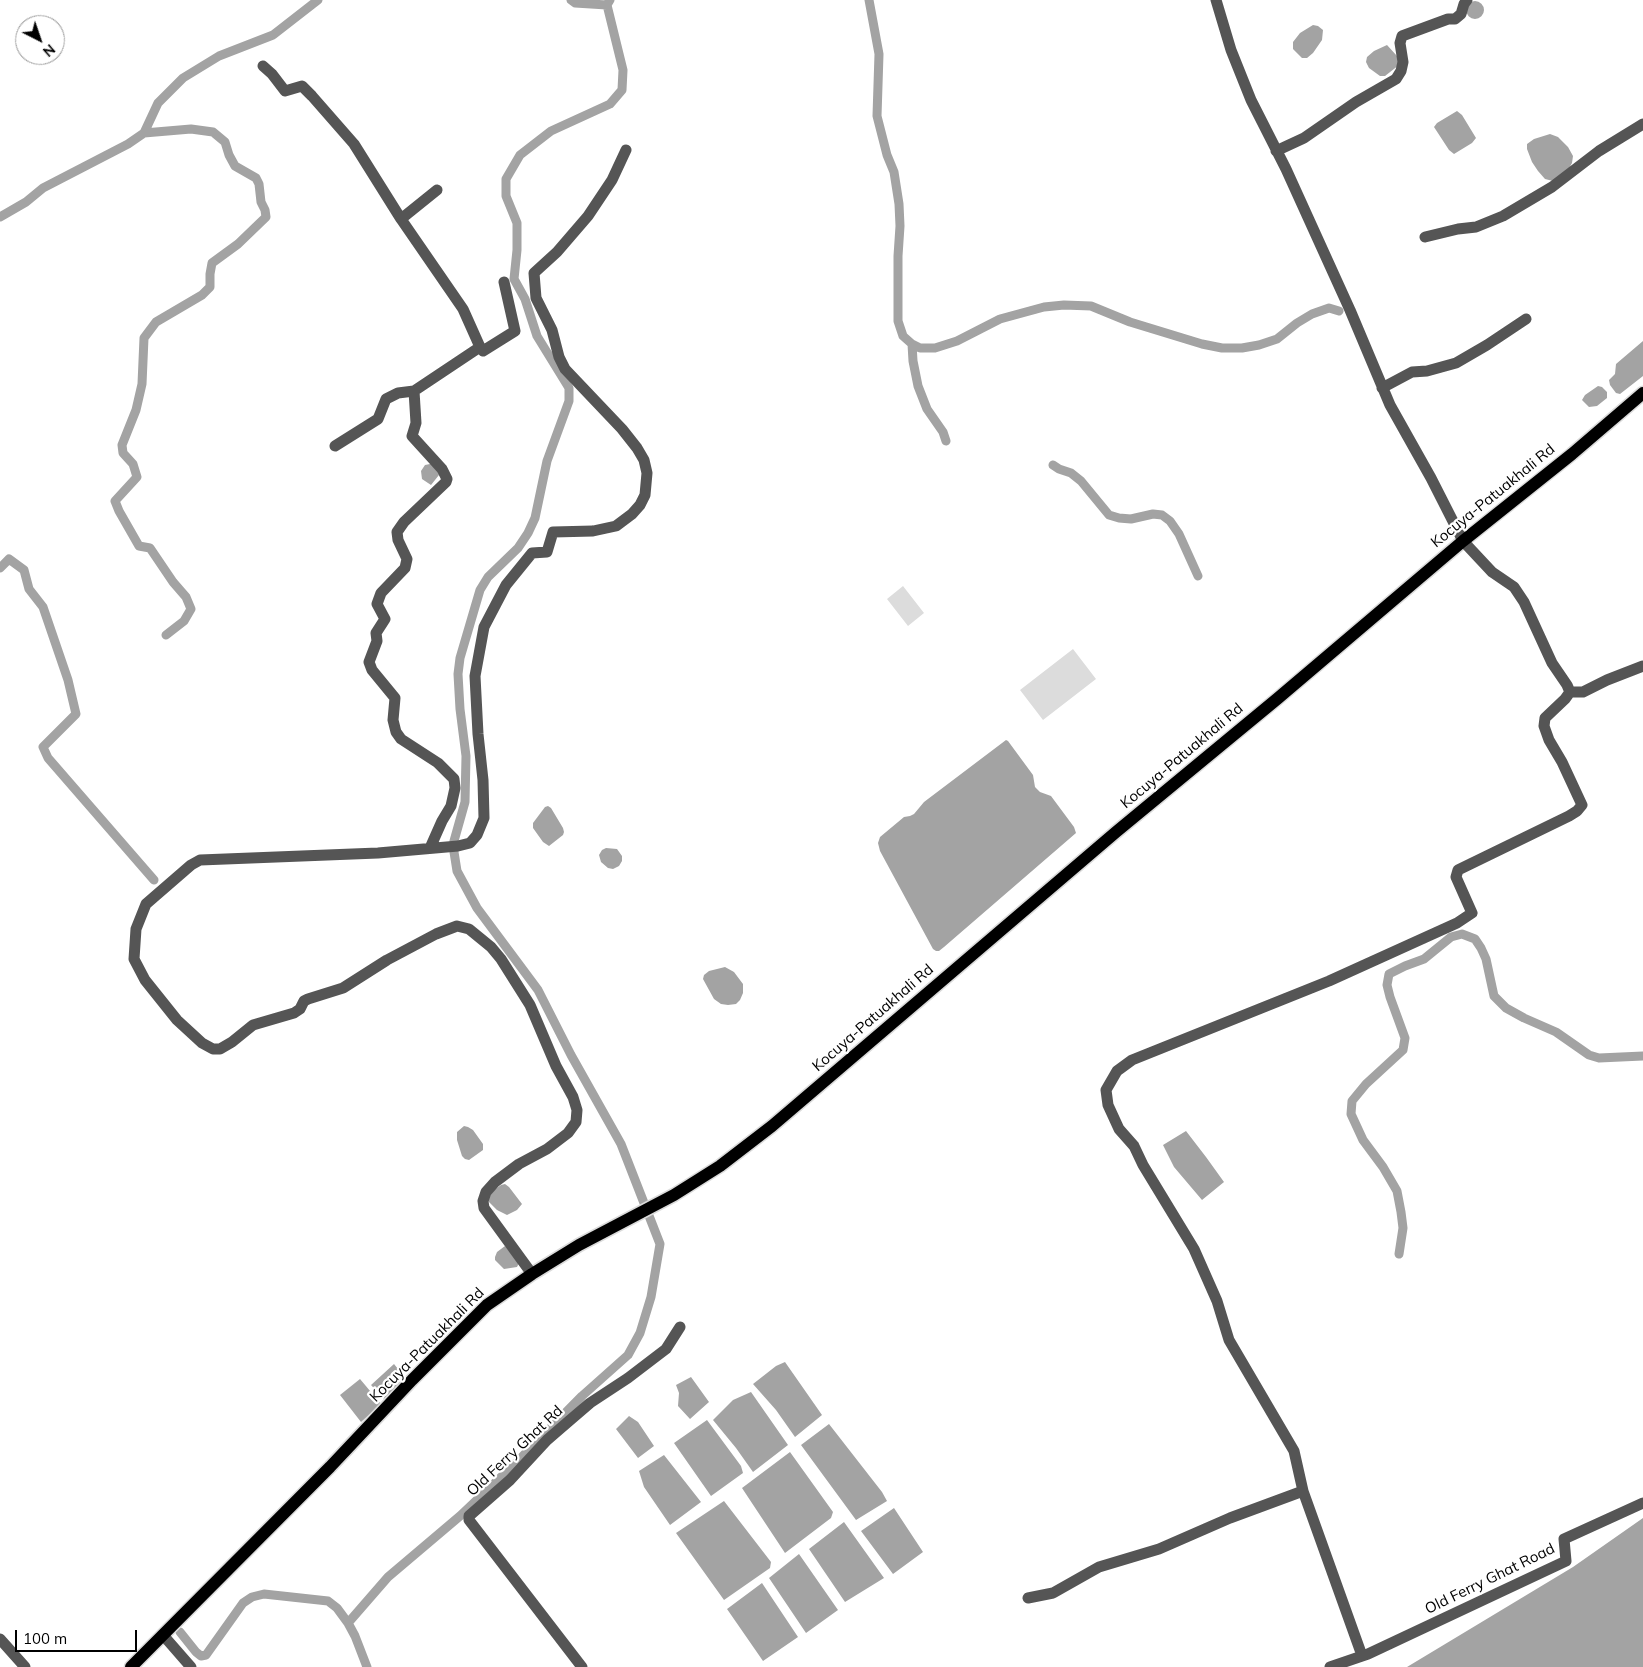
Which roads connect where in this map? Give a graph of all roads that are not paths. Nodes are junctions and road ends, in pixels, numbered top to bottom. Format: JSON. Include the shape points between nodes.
{"nodes":[{"id":1,"x":1216,"y":0,"type":"edge"},
{"id":2,"x":1468,"y":0,"type":"edge"},
{"id":3,"x":263,"y":66,"type":"dead end"},
{"id":4,"x":1643,"y":124,"type":"edge"},
{"id":5,"x":626,"y":150,"type":"dead end"},
{"id":6,"x":1276,"y":151,"type":"junction"},
{"id":7,"x":437,"y":190,"type":"dead end"},
{"id":8,"x":402,"y":219,"type":"junction"},
{"id":9,"x":1426,"y":237,"type":"dead end"},
{"id":10,"x":504,"y":282,"type":"dead end"},
{"id":11,"x":1526,"y":319,"type":"dead end"},
{"id":12,"x":480,"y":348,"type":"junction"},
{"id":13,"x":1382,"y":388,"type":"junction"},
{"id":14,"x":414,"y":391,"type":"junction"},
{"id":15,"x":1643,"y":393,"type":"edge"},
{"id":16,"x":334,"y":446,"type":"dead end"},
{"id":17,"x":1463,"y":541,"type":"junction"},
{"id":18,"x":1643,"y":666,"type":"edge"},
{"id":19,"x":1570,"y":692,"type":"junction"},
{"id":20,"x":435,"y":847,"type":"junction"},
{"id":21,"x":532,"y":1274,"type":"junction"},
{"id":22,"x":680,"y":1326,"type":"dead end"},
{"id":23,"x":1303,"y":1492,"type":"junction"},
{"id":24,"x":1643,"y":1503,"type":"edge"},
{"id":25,"x":1028,"y":1598,"type":"dead end"},
{"id":26,"x":163,"y":1635,"type":"junction"},
{"id":27,"x":0,"y":1639,"type":"edge"},
{"id":28,"x":1360,"y":1650,"type":"dead end"},
{"id":29,"x":25,"y":1667,"type":"edge"},
{"id":30,"x":131,"y":1667,"type":"edge"},
{"id":31,"x":191,"y":1667,"type":"edge"},
{"id":32,"x":582,"y":1667,"type":"edge"},
{"id":33,"x":1330,"y":1667,"type":"edge"}],
"edges":[{"from":1,"to":6,"type":"street","via":[[1231,50]]},
{"from":2,"to":6,"type":"street","via":[[1455,19],[1402,36],[1403,62],[1396,78],[1304,138]]},
{"from":3,"to":8,"type":"street","via":[[285,91],[302,86],[312,96],[354,144]]},
{"from":4,"to":9,"type":"street","via":[[1599,151],[1552,187],[1503,216],[1476,227]]},
{"from":5,"to":20,"type":"street","via":[[612,180],[588,216],[534,273],[536,298],[552,330],[559,358],[565,369],[637,448],[647,473],[645,495],[632,514],[616,526],[594,531],[552,532],[547,552],[532,553],[506,584],[484,627],[475,676],[484,818],[470,843]]},
{"from":6,"to":13,"type":"street","via":[[1350,310]]},
{"from":7,"to":8,"type":"street"},
{"from":8,"to":12,"type":"street","via":[[463,309]]},
{"from":10,"to":12,"type":"street","via":[[515,331],[483,350]]},
{"from":11,"to":13,"type":"street","via":[[1456,363],[1412,372]]},
{"from":12,"to":14,"type":"street"},
{"from":13,"to":17,"type":"street"},
{"from":14,"to":16,"type":"street","via":[[386,399],[378,419]]},
{"from":14,"to":20,"type":"street","via":[[416,423],[412,436],[447,479],[397,532],[407,559],[405,568],[382,593],[377,604],[385,619],[376,633],[377,641],[368,662],[395,698],[393,720],[401,739],[438,763],[454,779],[451,806],[442,822]]},
{"from":15,"to":17,"type":"main road","name":"Kocuya-Patuakhali Rd"},
{"from":17,"to":19,"type":"street","via":[[1492,572],[1514,587]]},
{"from":17,"to":21,"type":"main road","name":"Kocuya-Patuakhali Rd","via":[[772,1126],[720,1166]]},
{"from":18,"to":19,"type":"street","via":[[1583,692]]},
{"from":19,"to":23,"type":"street","via":[[1545,718],[1544,726],[1582,805],[1569,816],[1458,870],[1456,877],[1472,913],[1457,923],[1329,981],[1132,1060],[1117,1071],[1106,1090],[1108,1105],[1119,1129],[1134,1146],[1194,1249],[1217,1301],[1229,1340],[1294,1451]]},
{"from":20,"to":21,"type":"street","via":[[378,853],[200,860],[146,904],[136,929],[134,960],[145,980],[177,1020],[202,1043],[220,1049],[253,1025],[294,1014],[304,1001],[343,988],[387,960],[457,926],[469,929],[492,947],[530,1005],[577,1110],[576,1122],[568,1133],[495,1182],[483,1201],[484,1208]]},
{"from":21,"to":26,"type":"main road","name":"Kocuya-Patuakhali Rd","via":[[487,1305]]},
{"from":22,"to":32,"type":"street","name":"Old Ferry Ghat Rd","via":[[666,1349],[590,1403],[469,1516]]},
{"from":23,"to":25,"type":"street","via":[[1230,1518],[1158,1549],[1099,1566],[1053,1593]]},
{"from":23,"to":28,"type":"street"},
{"from":24,"to":33,"type":"street","name":"Old Ferry Ghat Road","via":[[1564,1540],[1566,1561],[1368,1654]]},
{"from":26,"to":30,"type":"main road","name":"Kocuya-Patuakhali Rd"},
{"from":26,"to":31,"type":"street"},
{"from":27,"to":29,"type":"street"}]}
